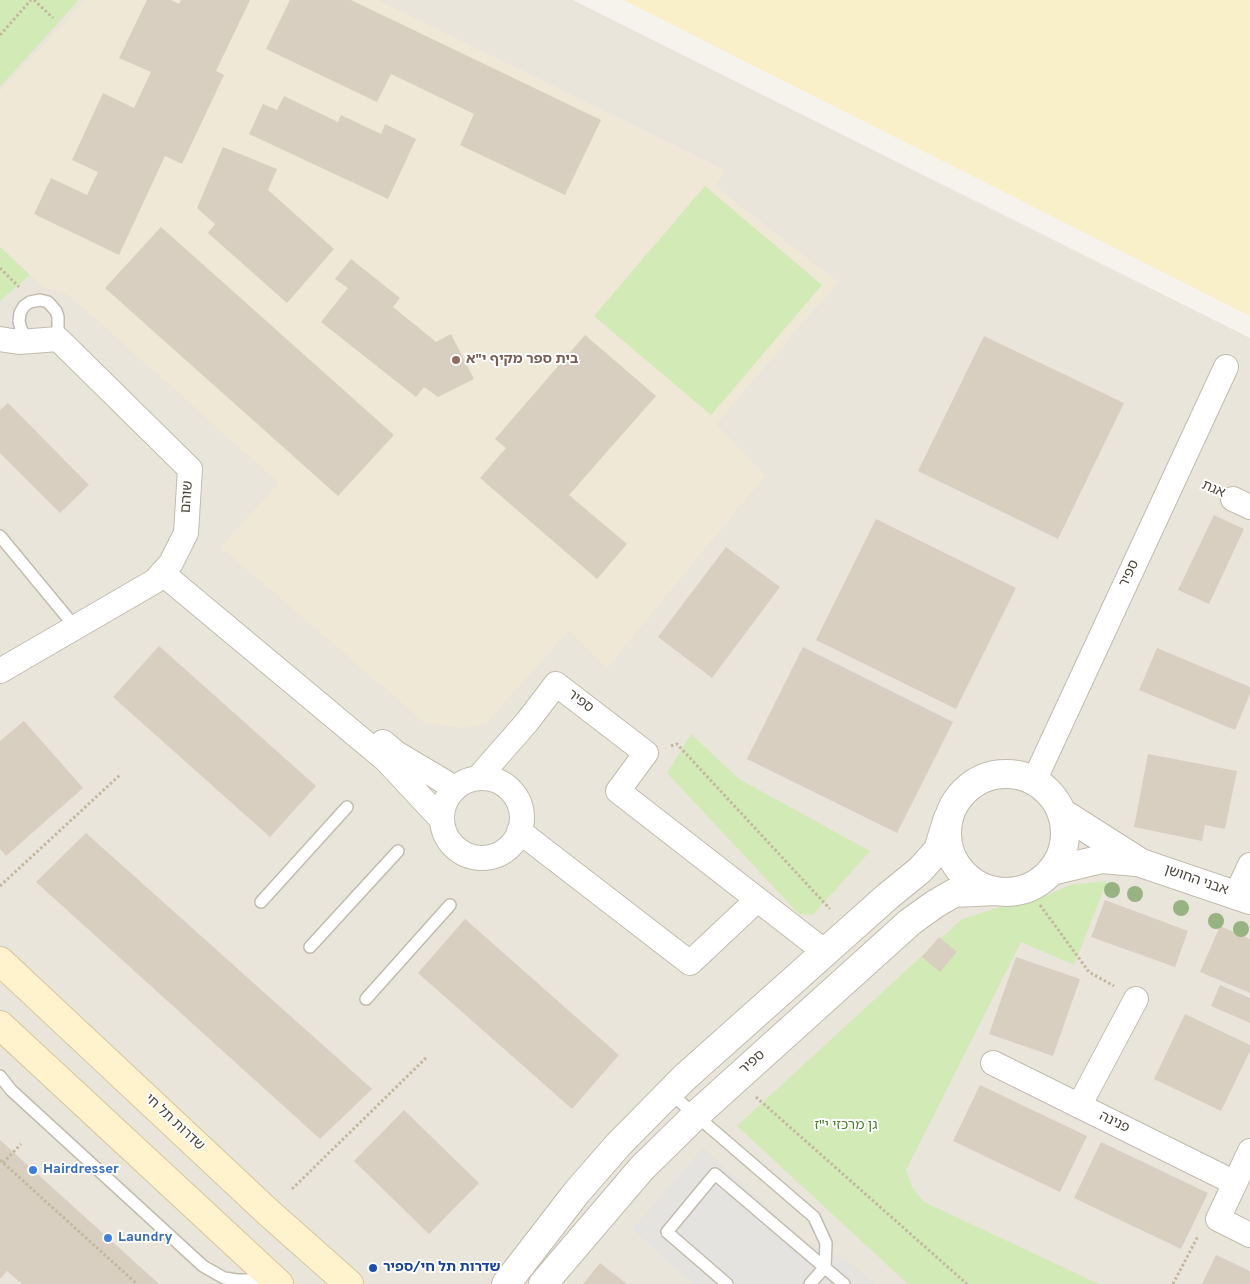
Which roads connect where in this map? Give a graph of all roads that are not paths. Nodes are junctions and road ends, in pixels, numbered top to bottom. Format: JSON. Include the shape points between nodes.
{"nodes":[{"id":1,"x":0,"y":339,"type":"edge"},
{"id":2,"x":58,"y":339,"type":"junction"},
{"id":3,"x":28,"y":341,"type":"junction"},
{"id":4,"x":1226,"y":367,"type":"dead end"},
{"id":5,"x":0,"y":536,"type":"edge"},
{"id":6,"x":166,"y":568,"type":"junction"},
{"id":7,"x":76,"y":628,"type":"junction"},
{"id":8,"x":0,"y":672,"type":"edge"},
{"id":9,"x":478,"y":778,"type":"junction"},
{"id":10,"x":1034,"y":782,"type":"junction"},
{"id":11,"x":455,"y":788,"type":"junction"},
{"id":12,"x":347,"y":807,"type":"dead end"},
{"id":13,"x":1061,"y":812,"type":"junction"},
{"id":14,"x":948,"y":818,"type":"junction"},
{"id":15,"x":442,"y":820,"type":"junction"},
{"id":16,"x":520,"y":831,"type":"junction"},
{"id":17,"x":398,"y":851,"type":"dead end"},
{"id":18,"x":1141,"y":863,"type":"junction"},
{"id":19,"x":1250,"y":865,"type":"edge"},
{"id":20,"x":1052,"y":870,"type":"junction"},
{"id":21,"x":996,"y":891,"type":"junction"},
{"id":22,"x":1243,"y":898,"type":"edge"},
{"id":23,"x":757,"y":900,"type":"junction"},
{"id":24,"x":261,"y":902,"type":"dead end"},
{"id":25,"x":450,"y":905,"type":"dead end"},
{"id":26,"x":310,"y":947,"type":"dead end"},
{"id":27,"x":825,"y":952,"type":"junction"},
{"id":28,"x":0,"y":961,"type":"edge"},
{"id":29,"x":366,"y":998,"type":"dead end"},
{"id":30,"x":1136,"y":999,"type":"road end"},
{"id":31,"x":0,"y":1025,"type":"edge"},
{"id":32,"x":993,"y":1063,"type":"dead end"},
{"id":33,"x":0,"y":1076,"type":"edge"},
{"id":34,"x":670,"y":1093,"type":"junction"},
{"id":35,"x":1079,"y":1106,"type":"junction"},
{"id":36,"x":696,"y":1115,"type":"junction"},
{"id":37,"x":1250,"y":1151,"type":"edge"},
{"id":38,"x":1235,"y":1183,"type":"junction"},
{"id":39,"x":1250,"y":1235,"type":"edge"},
{"id":40,"x":825,"y":1267,"type":"junction"},
{"id":41,"x":276,"y":1282,"type":"edge"},
{"id":42,"x":349,"y":1284,"type":"edge"},
{"id":43,"x":506,"y":1284,"type":"edge"},
{"id":44,"x":543,"y":1284,"type":"edge"},
{"id":45,"x":727,"y":1284,"type":"edge"},
{"id":46,"x":810,"y":1284,"type":"edge"},
{"id":47,"x":844,"y":1284,"type":"edge"}],
"edges":[{"from":1,"to":3,"type":"street"},
{"from":2,"to":3,"type":"street"},
{"from":2,"to":3,"type":"lane","via":[[56,311],[48,302],[40,300],[30,302],[20,313],[21,329]]},
{"from":2,"to":6,"type":"street","name":"שוהם","via":[[190,469],[186,532]]},
{"from":4,"to":10,"type":"street","name":"ספיר"},
{"from":5,"to":7,"type":"lane"},
{"from":6,"to":7,"type":"street","name":"שוהם","via":[[154,580]]},
{"from":6,"to":11,"type":"street","via":[[396,753]]},
{"from":6,"to":15,"type":"street","via":[[386,760]]},
{"from":7,"to":8,"type":"street","name":"שוהם"},
{"from":9,"to":11,"type":"street"},
{"from":9,"to":16,"type":"street","via":[[501,783],[512,792],[522,817]]},
{"from":9,"to":23,"type":"street","name":"ספיר","via":[[556,684],[646,753],[618,791]]},
{"from":10,"to":13,"type":"street","via":[[1050,794]]},
{"from":10,"to":14,"type":"street","via":[[999,774],[982,779],[967,788],[955,802]]},
{"from":11,"to":15,"type":"street","via":[[448,797]]},
{"from":12,"to":24,"type":"lane"},
{"from":13,"to":18,"type":"street","name":"אבני החושן"},
{"from":13,"to":20,"type":"street","via":[[1065,832],[1062,852]]},
{"from":14,"to":21,"type":"street","via":[[947,838],[951,857],[962,873],[977,885]]},
{"from":14,"to":27,"type":"street","via":[[938,850],[920,870]]},
{"from":15,"to":16,"type":"street","via":[[452,845],[475,857],[491,857],[505,850],[513,844]]},
{"from":16,"to":23,"type":"street","via":[[690,963]]},
{"from":17,"to":26,"type":"lane"},
{"from":18,"to":20,"type":"street","name":"אבני החושן","via":[[1102,859]]},
{"from":18,"to":22,"type":"street","name":"אבני החושן"},
{"from":19,"to":22,"type":"street"},
{"from":20,"to":21,"type":"street","via":[[1027,889]]},
{"from":21,"to":36,"type":"street","name":"ספיר","via":[[954,893],[910,922]]},
{"from":23,"to":27,"type":"street"},
{"from":25,"to":29,"type":"lane"},
{"from":27,"to":34,"type":"street"},
{"from":28,"to":42,"type":"main road","name":"שדרות תל חי"},
{"from":30,"to":35,"type":"street"},
{"from":31,"to":41,"type":"main road"},
{"from":32,"to":35,"type":"street","name":"פנינה"},
{"from":33,"to":41,"type":"lane","via":[[11,1090],[203,1266],[224,1278]]},
{"from":34,"to":36,"type":"lane"},
{"from":34,"to":43,"type":"street","via":[[594,1171]]},
{"from":35,"to":38,"type":"street","name":"פנינה"},
{"from":36,"to":40,"type":"lane","via":[[814,1217],[826,1243]]},
{"from":36,"to":44,"type":"street","name":"ספיר","via":[[642,1168]]},
{"from":37,"to":38,"type":"street"},
{"from":38,"to":39,"type":"street","via":[[1218,1219]]},
{"from":40,"to":45,"type":"lane","via":[[716,1174],[667,1232]]},
{"from":40,"to":46,"type":"lane"},
{"from":40,"to":47,"type":"lane"}]}
